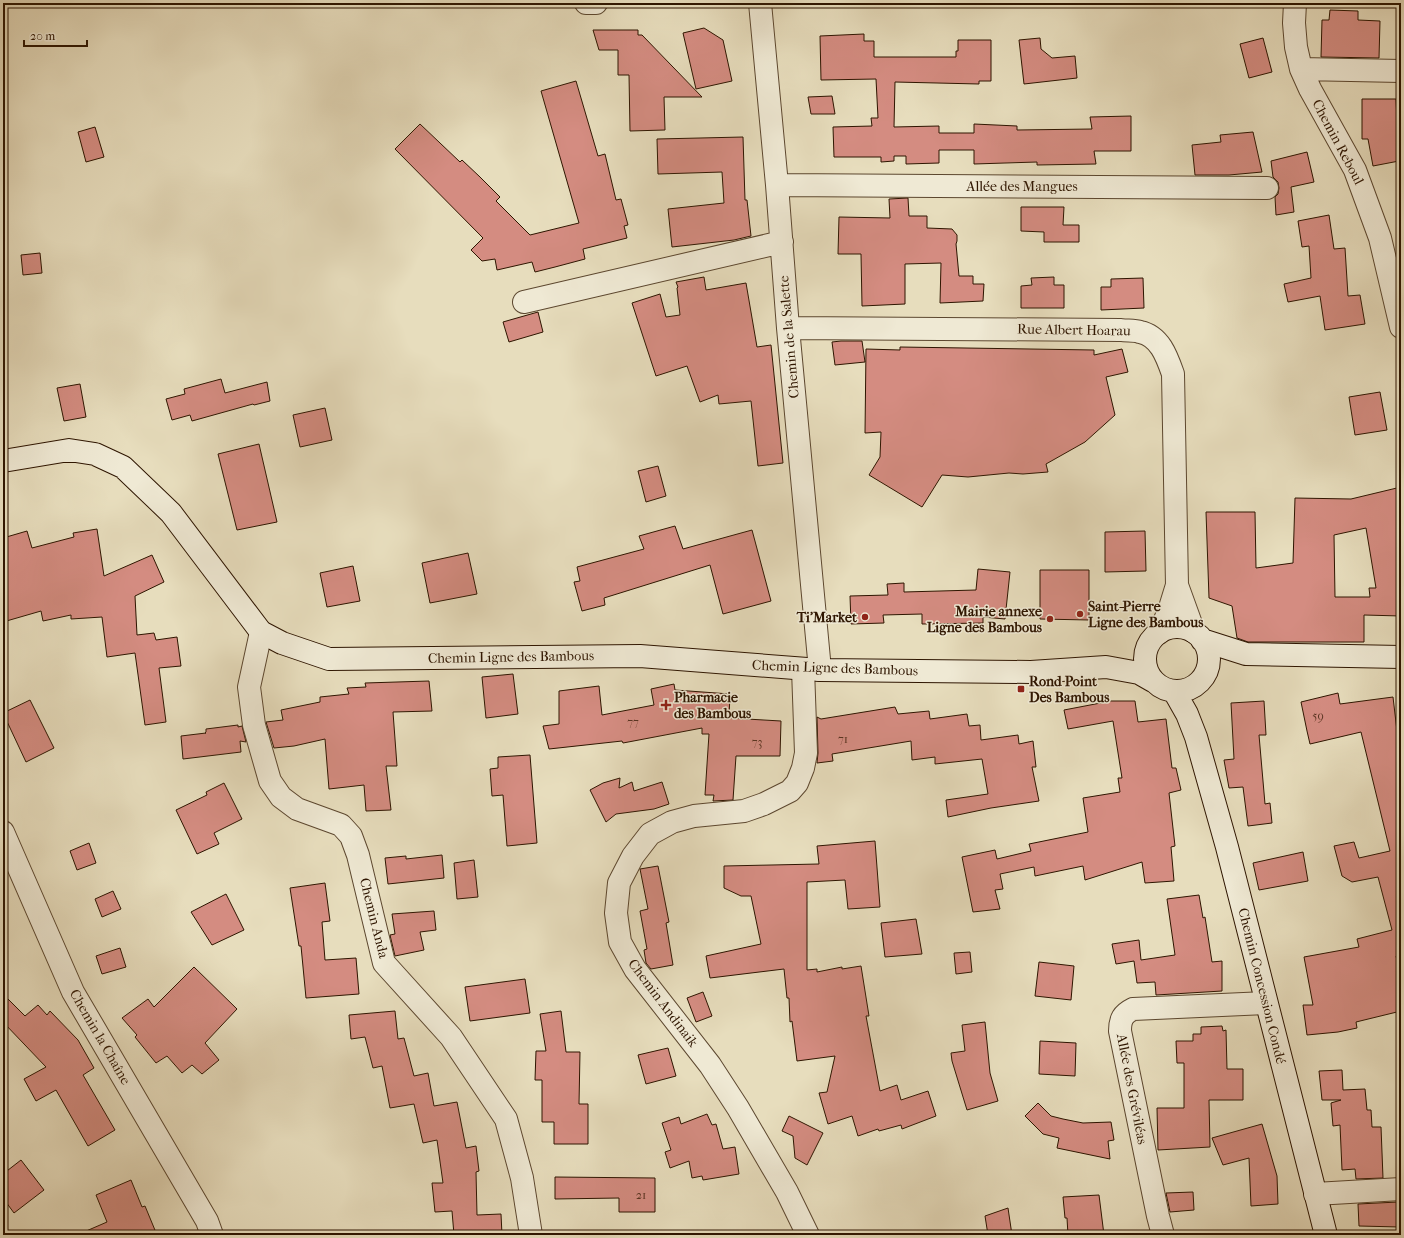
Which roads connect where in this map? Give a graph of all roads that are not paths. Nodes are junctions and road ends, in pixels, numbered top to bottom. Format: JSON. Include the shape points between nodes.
{"nodes":[{"id":1,"x":586,"y":3,"type":"edge"},
{"id":2,"x":596,"y":3,"type":"edge"},
{"id":3,"x":760,"y":3,"type":"edge"},
{"id":4,"x":1295,"y":3,"type":"edge"},
{"id":5,"x":1301,"y":69,"type":"junction"},
{"id":6,"x":1401,"y":71,"type":"edge"},
{"id":7,"x":777,"y":185,"type":"junction"},
{"id":8,"x":1267,"y":188,"type":"dead end"},
{"id":9,"x":782,"y":242,"type":"junction"},
{"id":10,"x":524,"y":302,"type":"dead end"},
{"id":11,"x":1400,"y":315,"type":"edge"},
{"id":12,"x":788,"y":328,"type":"junction"},
{"id":13,"x":3,"y":461,"type":"edge"},
{"id":14,"x":1177,"y":585,"type":"junction"},
{"id":15,"x":261,"y":632,"type":"junction"},
{"id":16,"x":1198,"y":636,"type":"junction"},
{"id":17,"x":1155,"y":638,"type":"junction"},
{"id":18,"x":1246,"y":654,"type":"junction"},
{"id":19,"x":1401,"y":657,"type":"edge"},
{"id":20,"x":1106,"y":667,"type":"junction"},
{"id":21,"x":811,"y":670,"type":"junction"},
{"id":22,"x":1153,"y":681,"type":"junction"},
{"id":23,"x":1200,"y":682,"type":"junction"},
{"id":24,"x":1174,"y":692,"type":"junction"},
{"id":25,"x":1196,"y":737,"type":"junction"},
{"id":26,"x":3,"y":832,"type":"edge"},
{"id":27,"x":1266,"y":1003,"type":"junction"},
{"id":28,"x":1401,"y":1189,"type":"edge"},
{"id":29,"x":1315,"y":1194,"type":"junction"},
{"id":30,"x":212,"y":1235,"type":"edge"},
{"id":31,"x":531,"y":1235,"type":"edge"},
{"id":32,"x":808,"y":1235,"type":"edge"},
{"id":33,"x":1164,"y":1235,"type":"edge"},
{"id":34,"x":1326,"y":1235,"type":"edge"}],
"edges":[{"from":1,"to":2,"type":"street"},
{"from":3,"to":7,"type":"street","name":"Chemin de la Salette"},
{"from":4,"to":5,"type":"street","name":"Chemin Reboul","via":[[1295,39]]},
{"from":5,"to":6,"type":"street"},
{"from":5,"to":11,"type":"street","name":"Chemin Reboul","via":[[1356,170],[1380,238]]},
{"from":7,"to":8,"type":"street","name":"Allée des Mangues"},
{"from":7,"to":9,"type":"street","name":"Chemin de la Salette"},
{"from":9,"to":10,"type":"street"},
{"from":9,"to":12,"type":"street","name":"Chemin de la Salette"},
{"from":12,"to":14,"type":"street","name":"Rue Albert Hoarau","via":[[1121,330],[1141,332],[1155,339],[1166,354],[1173,374]]},
{"from":12,"to":21,"type":"street","name":"Chemin de la Salette"},
{"from":13,"to":15,"type":"street","name":"Chemin Ligne des Bambous","via":[[69,450],[95,454],[124,467],[171,513]]},
{"from":14,"to":16,"type":"street","name":"Rue Albert Hoarau"},
{"from":14,"to":17,"type":"street","name":"Rue Albert Hoarau","via":[[1169,611]]},
{"from":15,"to":21,"type":"street","name":"Chemin Ligne des Bambous","via":[[329,659],[640,656]]},
{"from":15,"to":31,"type":"street","name":"Chemin Anda","via":[[249,687],[254,725],[270,781],[281,797],[297,809],[341,825],[351,836],[384,963],[451,1037],[506,1119],[522,1178]]},
{"from":16,"to":17,"type":"street","via":[[1188,629],[1177,627],[1164,630]]},
{"from":16,"to":18,"type":"street"},
{"from":16,"to":23,"type":"street","via":[[1206,644],[1210,656],[1208,667]]},
{"from":17,"to":20,"type":"street","name":"Chemin Ligne des Bambous","via":[[1134,655]]},
{"from":17,"to":22,"type":"street","via":[[1147,648],[1145,660],[1147,672]]},
{"from":18,"to":19,"type":"street"},
{"from":18,"to":23,"type":"street"},
{"from":20,"to":21,"type":"street","name":"Chemin Ligne des Bambous","via":[[1031,672]]},
{"from":20,"to":22,"type":"street","name":"Chemin Ligne des Bambous","via":[[1139,674]]},
{"from":21,"to":32,"type":"street","name":"Chemin Andinaik","via":[[806,753],[804,768],[797,783],[790,791],[744,811],[694,816],[672,822],[650,834],[633,856],[619,883],[616,913],[620,942],[634,969],[710,1066],[738,1108],[787,1192]]},
{"from":22,"to":24,"type":"street"},
{"from":23,"to":24,"type":"street","via":[[1186,690]]},
{"from":23,"to":25,"type":"street","name":"Chemin Concession Condé"},
{"from":24,"to":25,"type":"street","name":"Chemin Concession Condé","via":[[1187,714]]},
{"from":25,"to":27,"type":"street","name":"Chemin Concession Condé"},
{"from":26,"to":30,"type":"street","name":"Chemin la Chaîne","via":[[73,992],[207,1221]]},
{"from":27,"to":29,"type":"street","name":"Chemin Concession Condé"},
{"from":27,"to":33,"type":"street","name":"Allée des Gréviléas","via":[[1133,1008],[1122,1017],[1120,1031]]},
{"from":28,"to":29,"type":"street"},
{"from":29,"to":34,"type":"street","name":"Chemin Concession Condé"}]}
